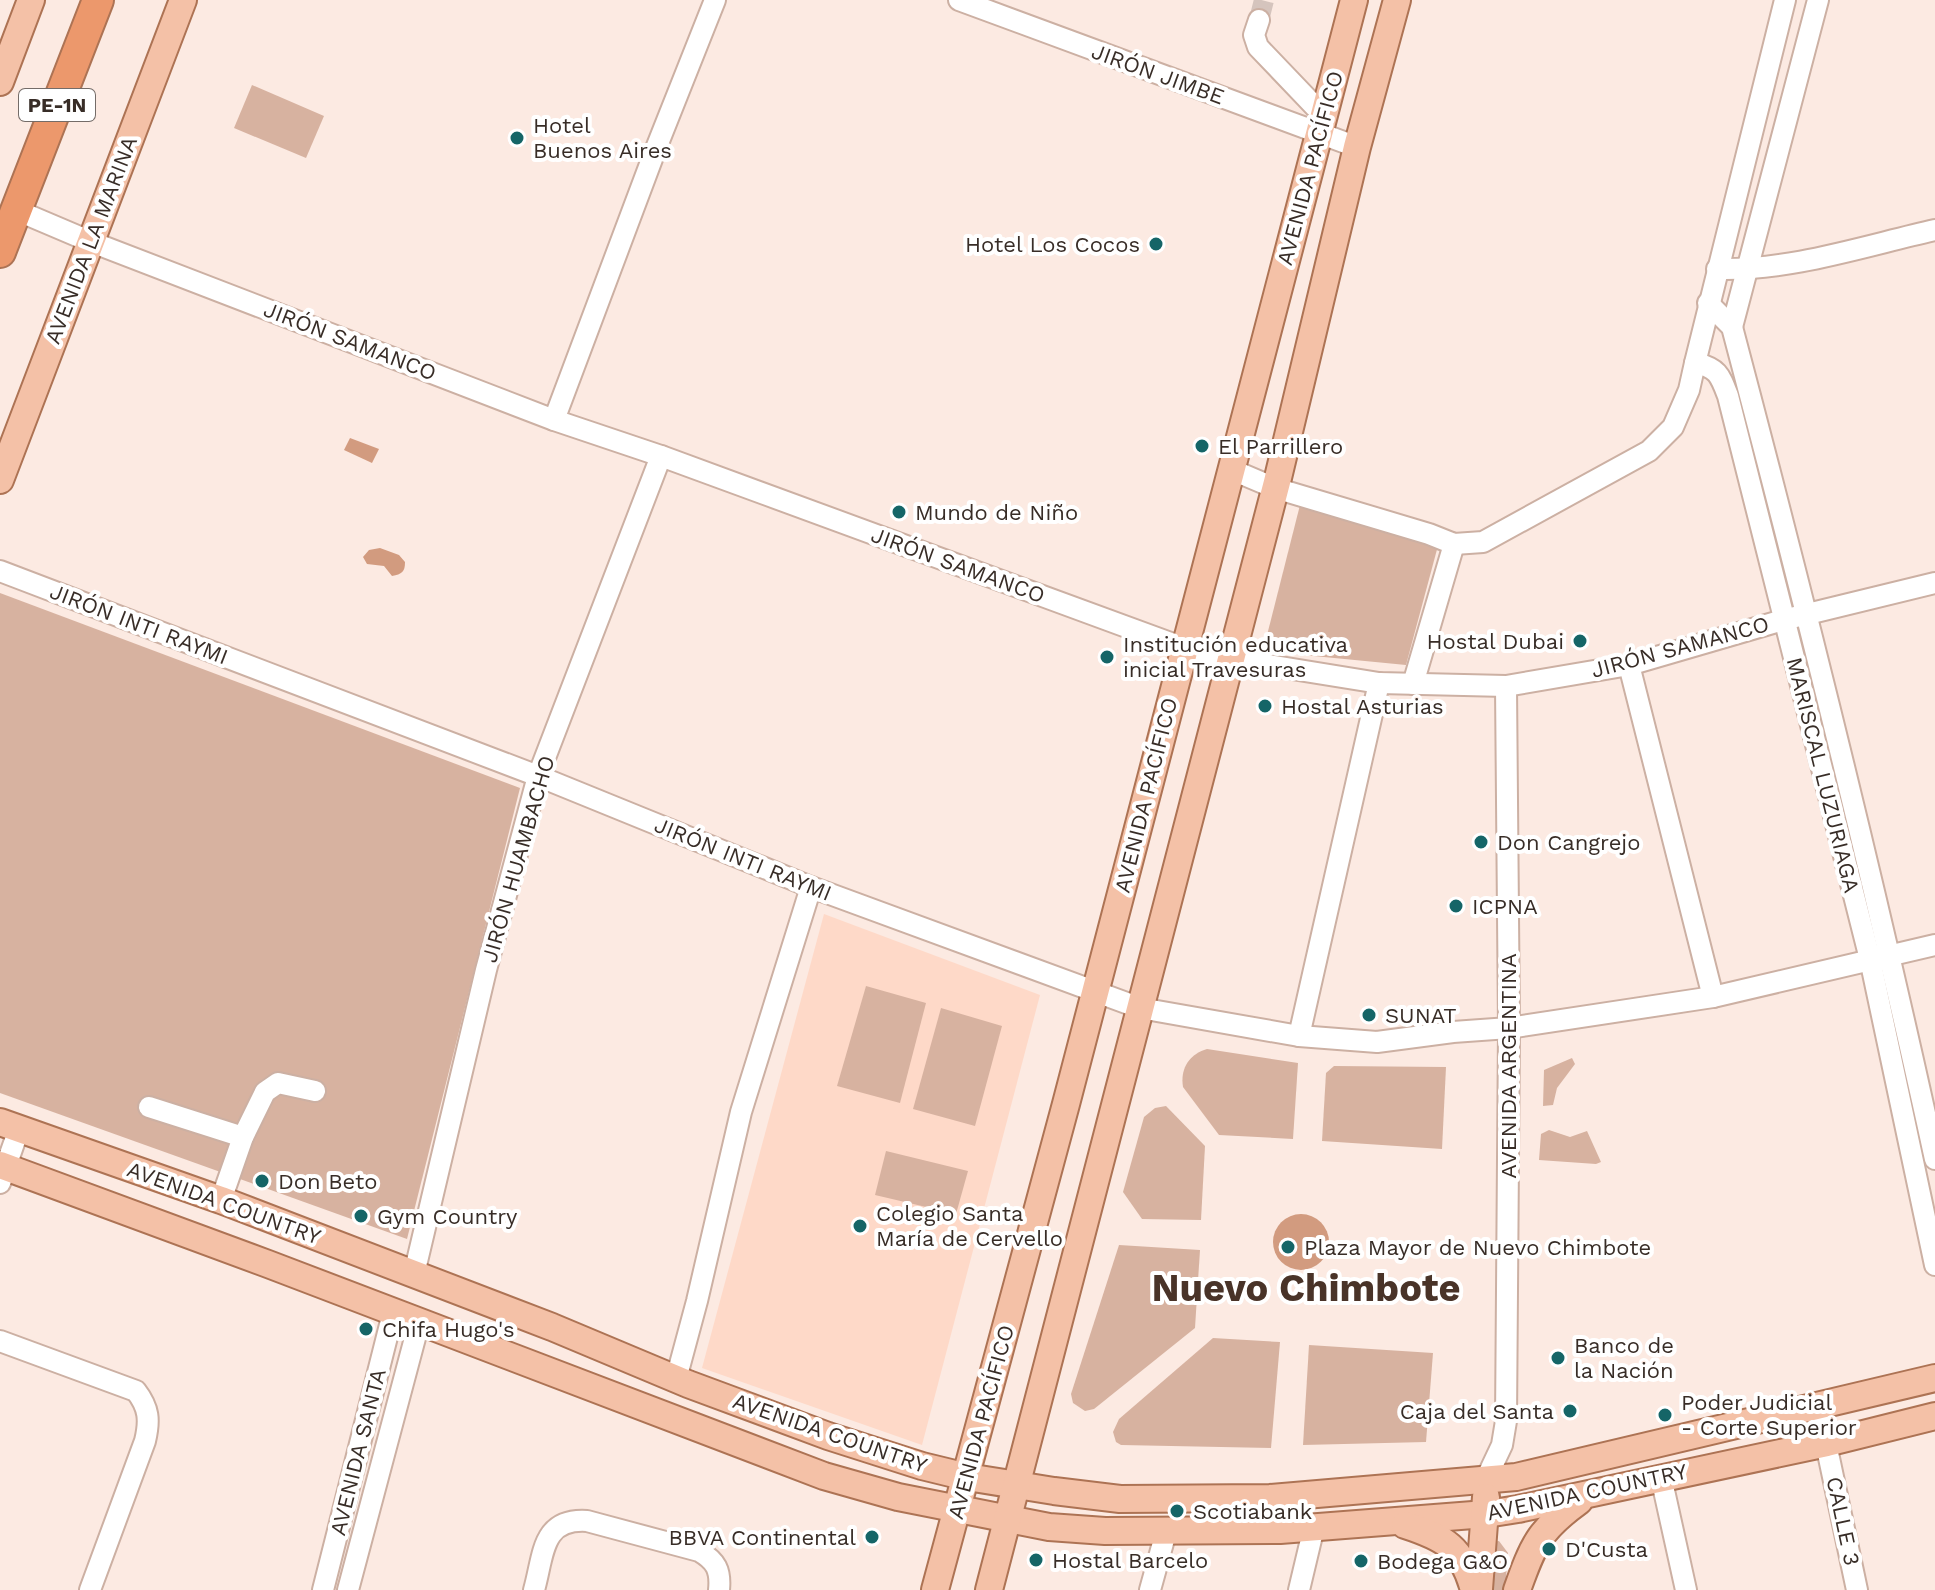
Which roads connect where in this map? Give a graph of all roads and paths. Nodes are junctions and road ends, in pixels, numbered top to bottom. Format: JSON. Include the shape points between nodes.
{"nodes":[{"id":1,"x":31,"y":0,"type":"edge"},
{"id":2,"x":98,"y":0,"type":"edge"},
{"id":3,"x":183,"y":0,"type":"edge"},
{"id":4,"x":715,"y":0,"type":"edge"},
{"id":5,"x":959,"y":0,"type":"edge"},
{"id":6,"x":1354,"y":0,"type":"edge"},
{"id":7,"x":1397,"y":0,"type":"edge"},
{"id":8,"x":1785,"y":0,"type":"edge"},
{"id":9,"x":1818,"y":0,"type":"edge"},
{"id":10,"x":1259,"y":20,"type":"tunnel mouth"},
{"id":11,"x":0,"y":82,"type":"edge"},
{"id":12,"x":1321,"y":125,"type":"junction"},
{"id":13,"x":1357,"y":147,"type":"junction"},
{"id":14,"x":16,"y":210,"type":"junction"},
{"id":15,"x":1935,"y":230,"type":"edge"},
{"id":16,"x":89,"y":241,"type":"junction"},
{"id":17,"x":0,"y":252,"type":"edge"},
{"id":18,"x":1717,"y":269,"type":"junction"},
{"id":19,"x":1747,"y":270,"type":"junction"},
{"id":20,"x":1708,"y":303,"type":"junction"},
{"id":21,"x":1732,"y":327,"type":"junction"},
{"id":22,"x":1695,"y":363,"type":"junction"},
{"id":23,"x":554,"y":420,"type":"junction"},
{"id":24,"x":661,"y":456,"type":"junction"},
{"id":25,"x":1230,"y":469,"type":"junction"},
{"id":26,"x":0,"y":480,"type":"edge"},
{"id":27,"x":1275,"y":488,"type":"junction"},
{"id":28,"x":1454,"y":544,"type":"junction"},
{"id":29,"x":0,"y":571,"type":"edge"},
{"id":30,"x":1935,"y":583,"type":"edge"},
{"id":31,"x":1808,"y":614,"type":"junction"},
{"id":32,"x":1783,"y":620,"type":"junction"},
{"id":33,"x":1184,"y":648,"type":"junction"},
{"id":34,"x":1231,"y":659,"type":"junction"},
{"id":35,"x":1629,"y":665,"type":"junction"},
{"id":36,"x":1379,"y":683,"type":"junction"},
{"id":37,"x":1413,"y":684,"type":"junction"},
{"id":38,"x":1506,"y":686,"type":"junction"},
{"id":39,"x":538,"y":776,"type":"junction"},
{"id":40,"x":811,"y":887,"type":"junction"},
{"id":41,"x":1935,"y":945,"type":"edge"},
{"id":42,"x":1891,"y":955,"type":"junction"},
{"id":43,"x":1870,"y":959,"type":"junction"},
{"id":44,"x":1095,"y":993,"type":"junction"},
{"id":45,"x":1713,"y":997,"type":"junction"},
{"id":46,"x":1140,"y":1008,"type":"junction"},
{"id":47,"x":1509,"y":1028,"type":"junction"},
{"id":48,"x":1299,"y":1036,"type":"junction"},
{"id":49,"x":315,"y":1091,"type":"dead end"},
{"id":50,"x":149,"y":1107,"type":"dead end"},
{"id":51,"x":9,"y":1125,"type":"edge"},
{"id":52,"x":243,"y":1137,"type":"junction"},
{"id":53,"x":1935,"y":1159,"type":"edge"},
{"id":54,"x":2,"y":1172,"type":"edge"},
{"id":55,"x":221,"y":1200,"type":"junction"},
{"id":56,"x":283,"y":1224,"type":"junction"},
{"id":57,"x":268,"y":1264,"type":"junction"},
{"id":58,"x":1935,"y":1265,"type":"edge"},
{"id":59,"x":414,"y":1274,"type":"junction"},
{"id":60,"x":393,"y":1313,"type":"junction"},
{"id":61,"x":419,"y":1323,"type":"junction"},
{"id":62,"x":552,"y":1327,"type":"junction"},
{"id":63,"x":0,"y":1341,"type":"edge"},
{"id":64,"x":537,"y":1367,"type":"junction"},
{"id":65,"x":1935,"y":1378,"type":"edge"},
{"id":66,"x":676,"y":1379,"type":"junction"},
{"id":67,"x":1818,"y":1406,"type":"junction"},
{"id":68,"x":1935,"y":1416,"type":"edge"},
{"id":69,"x":1827,"y":1443,"type":"junction"},
{"id":70,"x":1502,"y":1445,"type":"junction"},
{"id":71,"x":967,"y":1477,"type":"junction"},
{"id":72,"x":1516,"y":1477,"type":"junction"},
{"id":73,"x":1661,"y":1477,"type":"junction"},
{"id":74,"x":1485,"y":1481,"type":"junction"},
{"id":75,"x":1018,"y":1485,"type":"junction"},
{"id":76,"x":1586,"y":1496,"type":"junction"},
{"id":77,"x":958,"y":1509,"type":"junction"},
{"id":78,"x":1518,"y":1509,"type":"junction"},
{"id":79,"x":1486,"y":1514,"type":"junction"},
{"id":80,"x":1009,"y":1520,"type":"junction"},
{"id":81,"x":1390,"y":1520,"type":"junction"},
{"id":82,"x":1314,"y":1527,"type":"junction"},
{"id":83,"x":1166,"y":1532,"type":"junction"},
{"id":84,"x":720,"y":1589,"type":"edge"},
{"id":85,"x":90,"y":1590,"type":"edge"},
{"id":86,"x":323,"y":1590,"type":"edge"},
{"id":87,"x":348,"y":1590,"type":"edge"},
{"id":88,"x":534,"y":1590,"type":"edge"},
{"id":89,"x":935,"y":1590,"type":"edge"},
{"id":90,"x":989,"y":1590,"type":"edge"},
{"id":91,"x":1150,"y":1590,"type":"edge"},
{"id":92,"x":1299,"y":1590,"type":"edge"},
{"id":93,"x":1476,"y":1590,"type":"edge"},
{"id":94,"x":1516,"y":1590,"type":"edge"},
{"id":95,"x":1686,"y":1590,"type":"edge"},
{"id":96,"x":1857,"y":1590,"type":"edge"}],
"edges":[{"from":1,"to":11,"type":"main road"},
{"from":2,"to":14,"type":"highway","number":"PE-1N"},
{"from":3,"to":16,"type":"main road","name":"AVENIDA LA MARINA"},
{"from":4,"to":23,"type":"street"},
{"from":5,"to":12,"type":"street","name":"JIRÓN JIMBE"},
{"from":6,"to":12,"type":"main road","name":"AVENIDA PACÍFICO"},
{"from":7,"to":13,"type":"main road","name":"AVENIDA PACÍFICO"},
{"from":8,"to":18,"type":"street"},
{"from":9,"to":19,"type":"street","name":"MARISCAL LUZURIAGA"},
{"from":10,"to":12,"type":"street","via":[[1254,35],[1258,47]]},
{"from":12,"to":13,"type":"street","name":"JIRÓN JIMBE"},
{"from":12,"to":25,"type":"main road","name":"AVENIDA PACÍFICO"},
{"from":13,"to":27,"type":"main road","name":"AVENIDA PACÍFICO"},
{"from":14,"to":16,"type":"street","name":"JIRÓN SAMANCO"},
{"from":14,"to":17,"type":"highway","number":"PE-1N"},
{"from":15,"to":19,"type":"street"},
{"from":16,"to":23,"type":"street","name":"JIRÓN SAMANCO"},
{"from":16,"to":26,"type":"main road","name":"AVENIDA LA MARINA"},
{"from":18,"to":19,"type":"street"},
{"from":18,"to":20,"type":"street"},
{"from":19,"to":21,"type":"street","name":"MARISCAL LUZURIAGA"},
{"from":20,"to":21,"type":"street"},
{"from":20,"to":22,"type":"street"},
{"from":21,"to":31,"type":"street","name":"MARISCAL LUZURIAGA"},
{"from":22,"to":28,"type":"street","via":[[1673,427],[1649,451],[1483,542]]},
{"from":22,"to":32,"type":"street","name":"MARISCAL LUZURIAGA","via":[[1712,366],[1728,396]]},
{"from":23,"to":24,"type":"street","name":"JIRÓN SAMANCO"},
{"from":24,"to":33,"type":"street","name":"JIRÓN SAMANCO"},
{"from":24,"to":39,"type":"street","name":"JIRÓN HUAMBACHO"},
{"from":25,"to":27,"type":"street"},
{"from":25,"to":33,"type":"main road","name":"AVENIDA PACÍFICO"},
{"from":27,"to":28,"type":"street"},
{"from":27,"to":34,"type":"main road","name":"AVENIDA PACÍFICO"},
{"from":28,"to":37,"type":"street"},
{"from":29,"to":39,"type":"street","name":"JIRÓN INTI RAYMI"},
{"from":30,"to":31,"type":"street","name":"JIRÓN SAMANCO"},
{"from":31,"to":32,"type":"street","name":"JIRÓN SAMANCO"},
{"from":31,"to":42,"type":"street","name":"MARISCAL LUZURIAGA"},
{"from":32,"to":35,"type":"street","name":"JIRÓN SAMANCO"},
{"from":32,"to":43,"type":"street","name":"MARISCAL LUZURIAGA"},
{"from":33,"to":34,"type":"street","name":"JIRÓN SAMANCO"},
{"from":33,"to":44,"type":"main road","name":"AVENIDA PACÍFICO"},
{"from":34,"to":36,"type":"street","name":"JIRÓN SAMANCO"},
{"from":34,"to":46,"type":"main road","name":"AVENIDA PACÍFICO"},
{"from":35,"to":38,"type":"street","name":"JIRÓN SAMANCO"},
{"from":35,"to":45,"type":"street"},
{"from":36,"to":37,"type":"street","name":"JIRÓN SAMANCO"},
{"from":36,"to":48,"type":"street"},
{"from":37,"to":38,"type":"street","name":"JIRÓN SAMANCO"},
{"from":38,"to":47,"type":"street","name":"AVENIDA ARGENTINA"},
{"from":39,"to":40,"type":"street","name":"JIRÓN INTI RAYMI"},
{"from":39,"to":59,"type":"street","name":"JIRÓN HUAMBACHO"},
{"from":40,"to":44,"type":"street","name":"JIRÓN INTI RAYMI"},
{"from":40,"to":66,"type":"street","via":[[741,1112]]},
{"from":41,"to":42,"type":"street","name":"JIRÓN INTI RAYMI"},
{"from":42,"to":43,"type":"street","name":"JIRÓN INTI RAYMI"},
{"from":42,"to":53,"type":"street","name":"MARISCAL LUZURIAGA"},
{"from":43,"to":45,"type":"street","name":"JIRÓN INTI RAYMI"},
{"from":43,"to":58,"type":"street","name":"MARISCAL LUZURIAGA"},
{"from":44,"to":46,"type":"street","name":"JIRÓN INTI RAYMI"},
{"from":44,"to":71,"type":"main road","name":"AVENIDA PACÍFICO"},
{"from":45,"to":47,"type":"street","name":"JIRÓN INTI RAYMI"},
{"from":46,"to":48,"type":"street","name":"JIRÓN INTI RAYMI"},
{"from":46,"to":75,"type":"main road","name":"AVENIDA PACÍFICO"},
{"from":47,"to":48,"type":"street","name":"JIRÓN INTI RAYMI","via":[[1377,1042]]},
{"from":47,"to":70,"type":"street","name":"AVENIDA ARGENTINA"},
{"from":49,"to":52,"type":"street","via":[[278,1083],[265,1092]]},
{"from":50,"to":52,"type":"street"},
{"from":51,"to":54,"type":"street"},
{"from":51,"to":55,"type":"main road","name":"AVENIDA COUNTRY"},
{"from":52,"to":55,"type":"street"},
{"from":54,"to":57,"type":"main road","name":"AVENIDA COUNTRY"},
{"from":55,"to":56,"type":"main road","name":"AVENIDA COUNTRY"},
{"from":56,"to":57,"type":"main road"},
{"from":56,"to":59,"type":"main road","name":"AVENIDA COUNTRY"},
{"from":57,"to":60,"type":"main road","name":"AVENIDA COUNTRY"},
{"from":59,"to":62,"type":"main road","name":"AVENIDA COUNTRY"},
{"from":60,"to":61,"type":"main road","name":"AVENIDA COUNTRY"},
{"from":60,"to":86,"type":"street","name":"AVENIDA SANTA"},
{"from":61,"to":64,"type":"main road","name":"AVENIDA COUNTRY"},
{"from":61,"to":87,"type":"street","name":"AVENIDA SANTA"},
{"from":62,"to":64,"type":"main road"},
{"from":62,"to":66,"type":"main road","name":"AVENIDA COUNTRY"},
{"from":63,"to":85,"type":"street","via":[[136,1391],[146,1403],[150,1422]]},
{"from":64,"to":77,"type":"main road","name":"AVENIDA COUNTRY","via":[[824,1476]]},
{"from":65,"to":67,"type":"main road","name":"AVENIDA COUNTRY"},
{"from":66,"to":71,"type":"main road","name":"AVENIDA COUNTRY","via":[[828,1436]]},
{"from":67,"to":69,"type":"street","name":"CALLE 3"},
{"from":67,"to":72,"type":"main road","name":"AVENIDA COUNTRY"},
{"from":68,"to":69,"type":"main road","name":"AVENIDA COUNTRY"},
{"from":69,"to":73,"type":"main road","name":"AVENIDA COUNTRY"},
{"from":69,"to":96,"type":"street","name":"CALLE 3"},
{"from":70,"to":72,"type":"street","name":"AVENIDA ARGENTINA"},
{"from":70,"to":74,"type":"street","name":"AVENIDA ARGENTINA"},
{"from":71,"to":75,"type":"main road","name":"AVENIDA COUNTRY"},
{"from":71,"to":77,"type":"main road","name":"AVENIDA PACÍFICO"},
{"from":72,"to":74,"type":"main road","name":"AVENIDA COUNTRY"},
{"from":72,"to":78,"type":"main road","name":"AVENIDA ARGENTINA"},
{"from":73,"to":76,"type":"main road","name":"AVENIDA COUNTRY"},
{"from":73,"to":95,"type":"street"},
{"from":74,"to":75,"type":"main road","name":"AVENIDA COUNTRY","via":[[1270,1498],[1176,1499],[1120,1499]]},
{"from":74,"to":79,"type":"main road","name":"AVENIDA ARGENTINA"},
{"from":75,"to":80,"type":"main road","name":"AVENIDA PACÍFICO"},
{"from":76,"to":78,"type":"main road","name":"AVENIDA COUNTRY"},
{"from":76,"to":94,"type":"main road","via":[[1558,1516],[1534,1544]]},
{"from":77,"to":80,"type":"main road","name":"AVENIDA COUNTRY"},
{"from":77,"to":89,"type":"main road","name":"AVENIDA PACÍFICO"},
{"from":78,"to":79,"type":"main road","name":"AVENIDA COUNTRY"},
{"from":78,"to":94,"type":"main road","name":"AVENIDA ARGENTINA"},
{"from":79,"to":81,"type":"main road","name":"AVENIDA COUNTRY"},
{"from":79,"to":93,"type":"main road","name":"AVENIDA ARGENTINA"},
{"from":80,"to":83,"type":"main road","name":"AVENIDA COUNTRY"},
{"from":80,"to":90,"type":"main road","name":"AVENIDA PACÍFICO"},
{"from":81,"to":82,"type":"main road","name":"AVENIDA COUNTRY"},
{"from":81,"to":93,"type":"main road","via":[[1435,1535],[1452,1547]]},
{"from":82,"to":83,"type":"main road","name":"AVENIDA COUNTRY"},
{"from":82,"to":92,"type":"street"},
{"from":83,"to":91,"type":"street"},
{"from":84,"to":88,"type":"street","via":[[719,1571],[699,1551],[572,1520],[558,1524],[550,1535]]}]}
